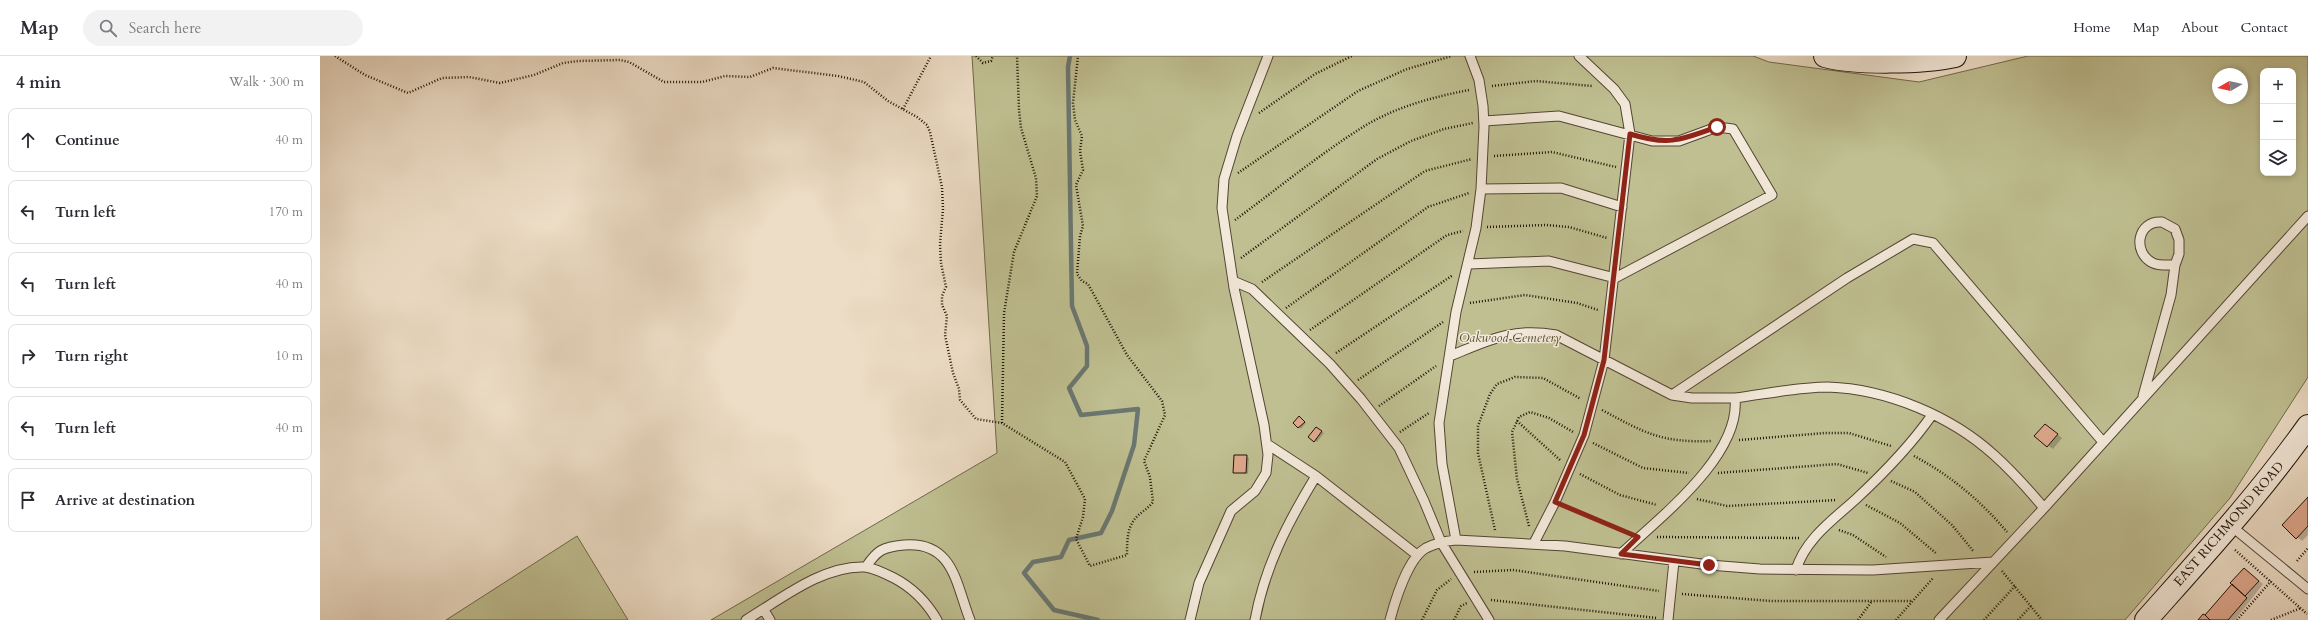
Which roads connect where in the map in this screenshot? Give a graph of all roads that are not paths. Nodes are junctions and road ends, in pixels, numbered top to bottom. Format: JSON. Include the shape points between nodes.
{"nodes":[{"id":1,"x":1268,"y":56,"type":"edge"},
{"id":2,"x":1470,"y":56,"type":"edge"},
{"id":3,"x":1579,"y":56,"type":"edge"},
{"id":4,"x":1825,"y":56,"type":"edge"},
{"id":5,"x":1955,"y":56,"type":"edge"},
{"id":6,"x":1484,"y":121,"type":"junction"},
{"id":7,"x":1630,"y":134,"type":"junction"},
{"id":8,"x":1480,"y":189,"type":"junction"},
{"id":9,"x":1622,"y":207,"type":"junction"},
{"id":10,"x":2308,"y":216,"type":"edge"},
{"id":11,"x":1469,"y":264,"type":"junction"},
{"id":12,"x":2175,"y":265,"type":"junction"},
{"id":13,"x":1615,"y":278,"type":"junction"},
{"id":14,"x":1233,"y":281,"type":"junction"},
{"id":15,"x":1450,"y":356,"type":"junction"},
{"id":16,"x":1604,"y":360,"type":"junction"},
{"id":17,"x":1672,"y":395,"type":"junction"},
{"id":18,"x":1735,"y":398,"type":"junction"},
{"id":19,"x":2142,"y":398,"type":"junction"},
{"id":20,"x":1932,"y":415,"type":"junction"},
{"id":21,"x":2308,"y":426,"type":"edge"},
{"id":22,"x":2103,"y":442,"type":"junction"},
{"id":23,"x":1266,"y":444,"type":"junction"},
{"id":24,"x":1316,"y":476,"type":"junction"},
{"id":25,"x":2044,"y":508,"type":"junction"},
{"id":26,"x":2230,"y":525,"type":"junction"},
{"id":27,"x":1456,"y":540,"type":"junction"},
{"id":28,"x":1441,"y":542,"type":"junction"},
{"id":29,"x":1534,"y":543,"type":"junction"},
{"id":30,"x":1621,"y":554,"type":"junction"},
{"id":31,"x":1418,"y":555,"type":"junction"},
{"id":32,"x":1674,"y":561,"type":"junction"},
{"id":33,"x":1993,"y":562,"type":"junction"},
{"id":34,"x":866,"y":567,"type":"junction"},
{"id":35,"x":1796,"y":570,"type":"junction"},
{"id":36,"x":2308,"y":590,"type":"edge"},
{"id":37,"x":764,"y":610,"type":"junction"},
{"id":38,"x":746,"y":620,"type":"edge"},
{"id":39,"x":770,"y":620,"type":"edge"},
{"id":40,"x":937,"y":620,"type":"edge"},
{"id":41,"x":970,"y":620,"type":"edge"},
{"id":42,"x":1190,"y":620,"type":"edge"},
{"id":43,"x":1255,"y":620,"type":"edge"},
{"id":44,"x":1390,"y":620,"type":"edge"},
{"id":45,"x":1489,"y":620,"type":"edge"},
{"id":46,"x":1668,"y":620,"type":"edge"},
{"id":47,"x":1939,"y":620,"type":"edge"},
{"id":48,"x":2146,"y":620,"type":"edge"}],
"edges":[{"from":1,"to":14,"type":"lane","via":[[1241,126],[1223,184],[1222,208]]},
{"from":2,"to":6,"type":"lane","via":[[1480,88]]},
{"from":3,"to":7,"type":"lane","via":[[1614,89],[1625,104]]},
{"from":4,"to":5,"type":"street","via":[[1840,60],[1894,61]]},
{"from":6,"to":7,"type":"lane","via":[[1559,116]]},
{"from":6,"to":8,"type":"lane"},
{"from":7,"to":9,"type":"lane"},
{"from":7,"to":13,"type":"lane","via":[[1652,141],[1679,141],[1717,127],[1733,129],[1772,195]]},
{"from":8,"to":9,"type":"lane","via":[[1561,188]]},
{"from":8,"to":11,"type":"lane"},
{"from":9,"to":13,"type":"lane"},
{"from":10,"to":19,"type":"lane"},
{"from":11,"to":13,"type":"lane","via":[[1549,261]]},
{"from":11,"to":15,"type":"lane","via":[[1456,312]]},
{"from":12,"to":12,"type":"lane","via":[[2180,254],[2175,229],[2162,222],[2147,225],[2140,241],[2146,258],[2154,264]]},
{"from":12,"to":19,"type":"lane","via":[[2171,295]]},
{"from":13,"to":16,"type":"lane"},
{"from":14,"to":23,"type":"lane"},
{"from":14,"to":28,"type":"lane","via":[[1252,289],[1302,336],[1371,412],[1399,448]]},
{"from":15,"to":16,"type":"lane","via":[[1510,333],[1536,331],[1556,335]]},
{"from":15,"to":27,"type":"lane","via":[[1439,423],[1442,464]]},
{"from":16,"to":17,"type":"lane"},
{"from":16,"to":29,"type":"lane","via":[[1584,435]]},
{"from":17,"to":18,"type":"lane","via":[[1692,398]]},
{"from":17,"to":22,"type":"lane","via":[[1847,278],[1913,239],[1933,243]]},
{"from":18,"to":20,"type":"lane","via":[[1808,388],[1845,388],[1893,399]]},
{"from":18,"to":30,"type":"lane","via":[[1734,417],[1725,441],[1703,474]]},
{"from":19,"to":22,"type":"lane"},
{"from":20,"to":25,"type":"lane","via":[[1976,440],[1994,454]]},
{"from":20,"to":35,"type":"lane","via":[[1856,499],[1825,526],[1799,560]]},
{"from":21,"to":26,"type":"street","name":"EAST RICHMOND ROAD","via":[[2285,459]]},
{"from":22,"to":25,"type":"lane"},
{"from":23,"to":24,"type":"lane"},
{"from":23,"to":42,"type":"lane","via":[[1266,473],[1255,491],[1231,511],[1198,583]]},
{"from":24,"to":31,"type":"lane"},
{"from":24,"to":43,"type":"lane","via":[[1284,530],[1274,553],[1264,579]]},
{"from":25,"to":33,"type":"lane"},
{"from":26,"to":36,"type":"lane"},
{"from":26,"to":48,"type":"street","name":"EAST RICHMOND ROAD"},
{"from":27,"to":28,"type":"lane"},
{"from":27,"to":29,"type":"lane"},
{"from":28,"to":31,"type":"lane","via":[[1425,548]]},
{"from":28,"to":45,"type":"lane"},
{"from":29,"to":30,"type":"lane"},
{"from":30,"to":32,"type":"lane"},
{"from":31,"to":44,"type":"lane","via":[[1405,578]]},
{"from":32,"to":35,"type":"lane"},
{"from":32,"to":46,"type":"lane"},
{"from":33,"to":35,"type":"lane","via":[[1903,568]]},
{"from":33,"to":47,"type":"lane"},
{"from":34,"to":37,"type":"lane","via":[[843,569],[818,578]]},
{"from":34,"to":40,"type":"lane","via":[[887,575],[912,590],[924,600]]},
{"from":34,"to":41,"type":"lane","via":[[876,553],[884,548],[911,545],[929,548],[940,554],[953,572]]},
{"from":37,"to":38,"type":"lane"},
{"from":37,"to":39,"type":"lane"}]}
